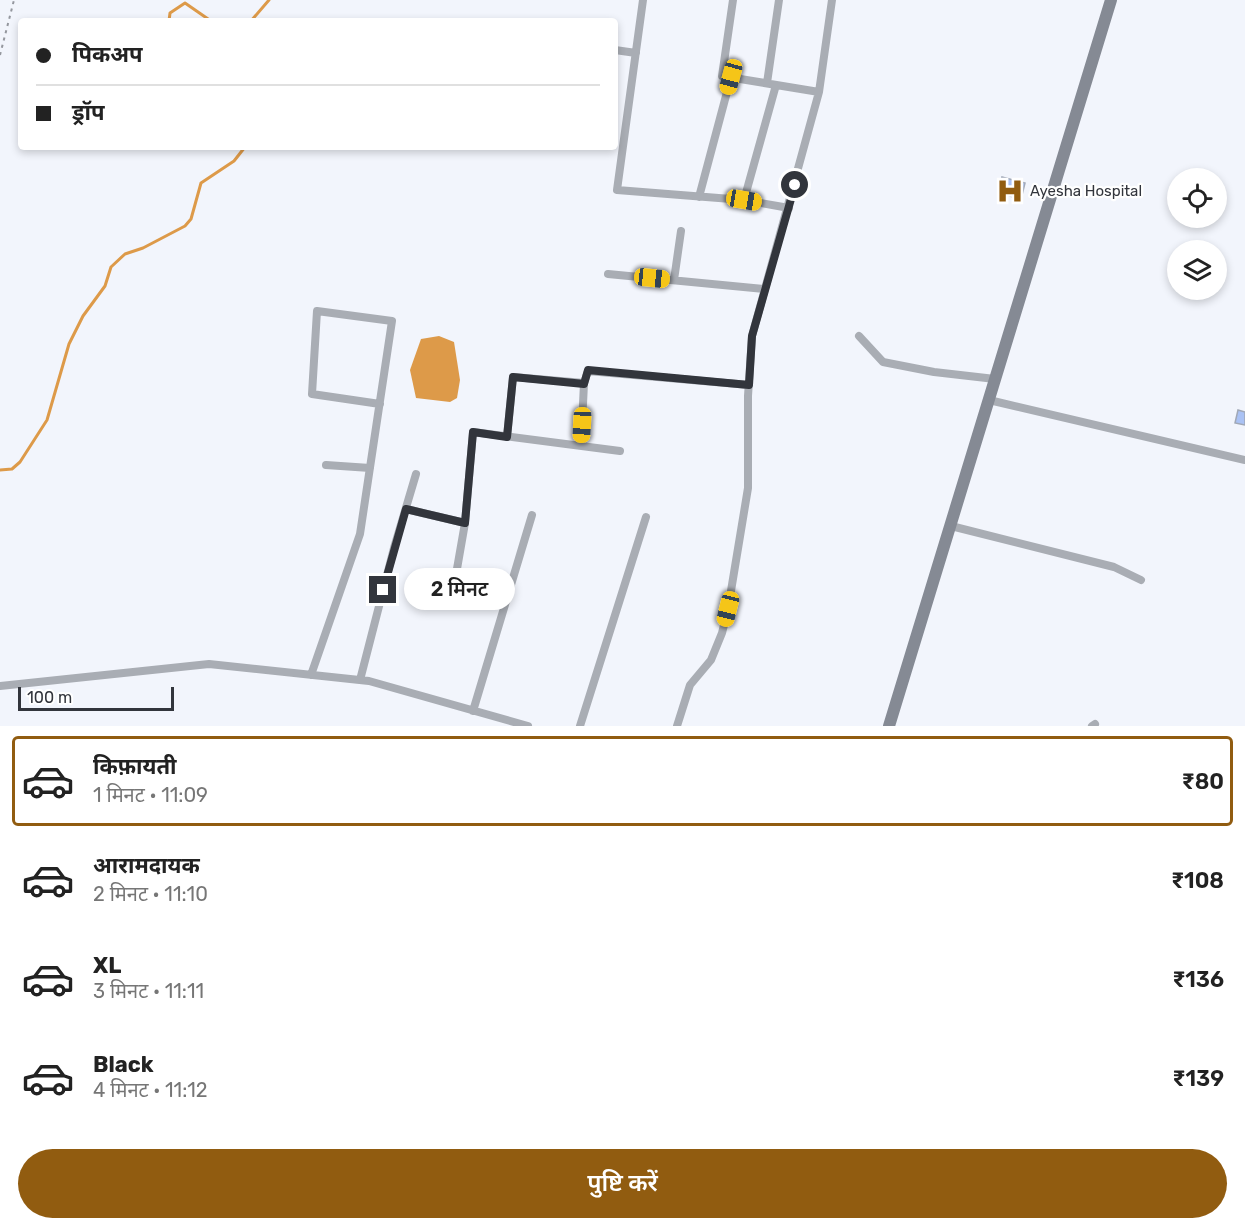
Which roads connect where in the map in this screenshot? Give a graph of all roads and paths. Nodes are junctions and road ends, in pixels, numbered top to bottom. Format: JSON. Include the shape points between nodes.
{"nodes":[{"id":1,"x":14,"y":0,"type":"edge"},
{"id":2,"x":643,"y":0,"type":"edge"},
{"id":3,"x":733,"y":0,"type":"edge"},
{"id":4,"x":779,"y":0,"type":"edge"},
{"id":5,"x":832,"y":0,"type":"edge"},
{"id":6,"x":1111,"y":0,"type":"edge"},
{"id":7,"x":618,"y":50,"type":"edge"},
{"id":8,"x":636,"y":53,"type":"junction"},
{"id":9,"x":0,"y":56,"type":"edge"},
{"id":10,"x":731,"y":77,"type":"junction"},
{"id":11,"x":767,"y":83,"type":"junction"},
{"id":12,"x":776,"y":85,"type":"junction"},
{"id":13,"x":819,"y":92,"type":"junction"},
{"id":14,"x":699,"y":197,"type":"junction"},
{"id":15,"x":744,"y":200,"type":"junction"},
{"id":16,"x":789,"y":208,"type":"junction"},
{"id":17,"x":681,"y":231,"type":"dead end"},
{"id":18,"x":608,"y":274,"type":"dead end"},
{"id":19,"x":674,"y":280,"type":"junction"},
{"id":20,"x":765,"y":290,"type":"junction"},
{"id":21,"x":859,"y":336,"type":"dead end"},
{"id":22,"x":995,"y":379,"type":"junction"},
{"id":23,"x":584,"y":384,"type":"junction"},
{"id":24,"x":749,"y":385,"type":"junction"},
{"id":25,"x":989,"y":400,"type":"junction"},
{"id":26,"x":380,"y":404,"type":"junction"},
{"id":27,"x":507,"y":437,"type":"junction"},
{"id":28,"x":581,"y":446,"type":"junction"},
{"id":29,"x":621,"y":451,"type":"dead end"},
{"id":30,"x":1245,"y":460,"type":"edge"},
{"id":31,"x":326,"y":465,"type":"dead end"},
{"id":32,"x":370,"y":468,"type":"junction"},
{"id":33,"x":416,"y":474,"type":"dead end"},
{"id":34,"x":406,"y":509,"type":"junction"},
{"id":35,"x":531,"y":515,"type":"dead end"},
{"id":36,"x":646,"y":517,"type":"dead end"},
{"id":37,"x":465,"y":523,"type":"junction"},
{"id":38,"x":951,"y":526,"type":"junction"},
{"id":39,"x":1141,"y":580,"type":"dead end"},
{"id":40,"x":454,"y":586,"type":"dead end"},
{"id":41,"x":311,"y":675,"type":"junction"},
{"id":42,"x":360,"y":680,"type":"junction"},
{"id":43,"x":0,"y":686,"type":"edge"},
{"id":44,"x":473,"y":711,"type":"junction"},
{"id":45,"x":528,"y":726,"type":"edge"},
{"id":46,"x":580,"y":726,"type":"edge"},
{"id":47,"x":677,"y":726,"type":"edge"},
{"id":48,"x":889,"y":726,"type":"edge"}],
"edges":[{"from":1,"to":9,"type":"path"},
{"from":2,"to":8,"type":"street"},
{"from":3,"to":10,"type":"street","via":[[722,76]]},
{"from":4,"to":11,"type":"street"},
{"from":5,"to":13,"type":"street"},
{"from":6,"to":22,"type":"main road"},
{"from":7,"to":8,"type":"street"},
{"from":8,"to":14,"type":"street","via":[[617,190]]},
{"from":10,"to":11,"type":"street"},
{"from":10,"to":14,"type":"street"},
{"from":11,"to":12,"type":"street"},
{"from":12,"to":13,"type":"street"},
{"from":12,"to":15,"type":"street"},
{"from":13,"to":16,"type":"street"},
{"from":14,"to":15,"type":"street"},
{"from":15,"to":16,"type":"street"},
{"from":16,"to":20,"type":"street"},
{"from":17,"to":19,"type":"street"},
{"from":18,"to":19,"type":"street"},
{"from":19,"to":20,"type":"street"},
{"from":20,"to":24,"type":"street","via":[[752,336]]},
{"from":21,"to":22,"type":"street","via":[[883,362]]},
{"from":22,"to":25,"type":"main road"},
{"from":23,"to":24,"type":"street","via":[[588,370]]},
{"from":23,"to":27,"type":"street","via":[[513,377]]},
{"from":23,"to":28,"type":"street"},
{"from":24,"to":47,"type":"street","via":[[748,488],[728,609],[711,660],[690,685]]},
{"from":25,"to":30,"type":"street"},
{"from":25,"to":38,"type":"main road"},
{"from":26,"to":26,"type":"street","via":[[312,394],[317,311],[392,321]]},
{"from":26,"to":32,"type":"street"},
{"from":27,"to":28,"type":"street"},
{"from":27,"to":37,"type":"street","via":[[473,432]]},
{"from":28,"to":29,"type":"street"},
{"from":31,"to":32,"type":"street"},
{"from":32,"to":41,"type":"street","via":[[360,534]]},
{"from":33,"to":34,"type":"street"},
{"from":34,"to":37,"type":"street"},
{"from":34,"to":42,"type":"street"},
{"from":35,"to":44,"type":"street"},
{"from":36,"to":46,"type":"street"},
{"from":37,"to":40,"type":"street"},
{"from":38,"to":39,"type":"street","via":[[1114,567]]},
{"from":38,"to":48,"type":"main road"},
{"from":41,"to":42,"type":"street"},
{"from":41,"to":43,"type":"street","via":[[209,664]]},
{"from":42,"to":44,"type":"street"},
{"from":44,"to":45,"type":"street"}]}
